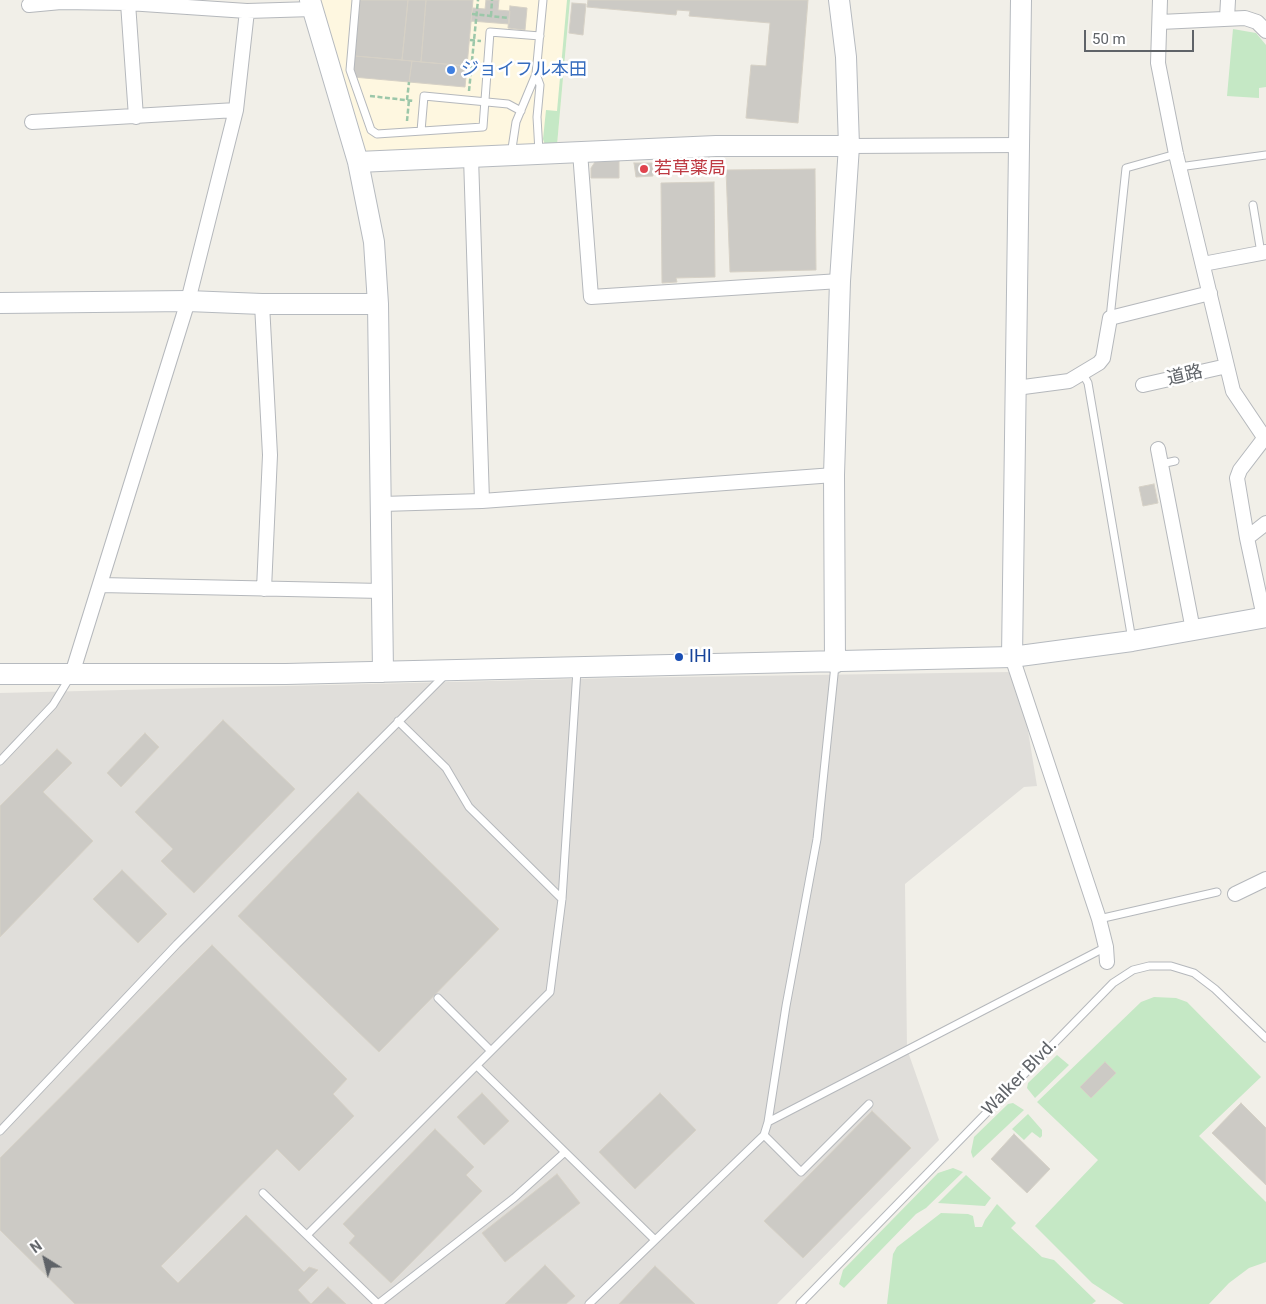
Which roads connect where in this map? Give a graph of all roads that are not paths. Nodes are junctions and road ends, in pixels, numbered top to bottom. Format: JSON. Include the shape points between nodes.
{"nodes":[{"id":1,"x":356,"y":0,"type":"edge"},
{"id":2,"x":543,"y":0,"type":"edge"},
{"id":3,"x":839,"y":0,"type":"edge"},
{"id":4,"x":1021,"y":0,"type":"edge"},
{"id":5,"x":1160,"y":0,"type":"edge"},
{"id":6,"x":1228,"y":0,"type":"edge"},
{"id":7,"x":128,"y":3,"type":"junction"},
{"id":8,"x":311,"y":4,"type":"edge"},
{"id":9,"x":28,"y":5,"type":"dead end"},
{"id":10,"x":247,"y":11,"type":"junction"},
{"id":11,"x":1228,"y":18,"type":"junction"},
{"id":12,"x":1160,"y":22,"type":"junction"},
{"id":13,"x":1266,"y":31,"type":"edge"},
{"id":14,"x":540,"y":36,"type":"junction"},
{"id":15,"x":536,"y":74,"type":"junction"},
{"id":16,"x":486,"y":102,"type":"junction"},
{"id":17,"x":236,"y":110,"type":"junction"},
{"id":18,"x":521,"y":111,"type":"junction"},
{"id":19,"x":136,"y":117,"type":"junction"},
{"id":20,"x":32,"y":122,"type":"dead end"},
{"id":21,"x":421,"y":132,"type":"junction"},
{"id":22,"x":1020,"y":145,"type":"junction"},
{"id":23,"x":849,"y":146,"type":"junction"},
{"id":24,"x":580,"y":152,"type":"junction"},
{"id":25,"x":539,"y":154,"type":"junction"},
{"id":26,"x":1266,"y":154,"type":"edge"},
{"id":27,"x":511,"y":155,"type":"junction"},
{"id":28,"x":471,"y":157,"type":"junction"},
{"id":29,"x":1178,"y":160,"type":"junction"},
{"id":30,"x":358,"y":162,"type":"junction"},
{"id":31,"x":1253,"y":205,"type":"dead end"},
{"id":32,"x":1264,"y":252,"type":"edge"},
{"id":33,"x":1203,"y":264,"type":"junction"},
{"id":34,"x":840,"y":281,"type":"junction"},
{"id":35,"x":1210,"y":293,"type":"junction"},
{"id":36,"x":188,"y":301,"type":"junction"},
{"id":37,"x":0,"y":303,"type":"edge"},
{"id":38,"x":262,"y":304,"type":"junction"},
{"id":39,"x":378,"y":304,"type":"junction"},
{"id":40,"x":1110,"y":318,"type":"junction"},
{"id":41,"x":1227,"y":366,"type":"junction"},
{"id":42,"x":1083,"y":374,"type":"junction"},
{"id":43,"x":1143,"y":385,"type":"dead end"},
{"id":44,"x":1016,"y":388,"type":"junction"},
{"id":45,"x":1265,"y":437,"type":"edge"},
{"id":46,"x":1158,"y":449,"type":"dead end"},
{"id":47,"x":1175,"y":461,"type":"dead end"},
{"id":48,"x":1161,"y":464,"type":"junction"},
{"id":49,"x":834,"y":475,"type":"junction"},
{"id":50,"x":482,"y":502,"type":"junction"},
{"id":51,"x":382,"y":504,"type":"junction"},
{"id":52,"x":1266,"y":523,"type":"edge"},
{"id":53,"x":1246,"y":538,"type":"junction"},
{"id":54,"x":100,"y":586,"type":"junction"},
{"id":55,"x":264,"y":589,"type":"junction"},
{"id":56,"x":382,"y":591,"type":"junction"},
{"id":57,"x":1265,"y":617,"type":"edge"},
{"id":58,"x":1193,"y":630,"type":"junction"},
{"id":59,"x":1132,"y":641,"type":"junction"},
{"id":60,"x":1012,"y":658,"type":"junction"},
{"id":61,"x":835,"y":663,"type":"junction"},
{"id":62,"x":578,"y":667,"type":"junction"},
{"id":63,"x":449,"y":671,"type":"junction"},
{"id":64,"x":384,"y":672,"type":"junction"},
{"id":65,"x":0,"y":674,"type":"edge"},
{"id":66,"x":72,"y":674,"type":"junction"},
{"id":67,"x":398,"y":721,"type":"junction"},
{"id":68,"x":0,"y":760,"type":"edge"},
{"id":69,"x":1266,"y":879,"type":"edge"},
{"id":70,"x":1217,"y":892,"type":"dead end"},
{"id":71,"x":1235,"y":894,"type":"dead end"},
{"id":72,"x":562,"y":899,"type":"junction"},
{"id":73,"x":1099,"y":920,"type":"junction"},
{"id":74,"x":1106,"y":947,"type":"junction"},
{"id":75,"x":1107,"y":962,"type":"dead end"},
{"id":76,"x":438,"y":998,"type":"dead end"},
{"id":77,"x":1266,"y":1038,"type":"edge"},
{"id":78,"x":490,"y":1051,"type":"junction"},
{"id":79,"x":477,"y":1066,"type":"junction"},
{"id":80,"x":869,"y":1104,"type":"dead end"},
{"id":81,"x":768,"y":1122,"type":"junction"},
{"id":82,"x":0,"y":1131,"type":"edge"},
{"id":83,"x":764,"y":1135,"type":"junction"},
{"id":84,"x":565,"y":1152,"type":"junction"},
{"id":85,"x":263,"y":1193,"type":"dead end"},
{"id":86,"x":307,"y":1235,"type":"junction"},
{"id":87,"x":654,"y":1239,"type":"junction"},
{"id":88,"x":378,"y":1304,"type":"edge"},
{"id":89,"x":589,"y":1304,"type":"edge"},
{"id":90,"x":800,"y":1304,"type":"edge"}],
"edges":[{"from":1,"to":21,"type":"lane","via":[[350,70],[373,133]]},
{"from":2,"to":14,"type":"lane"},
{"from":3,"to":23,"type":"street","via":[[846,57]]},
{"from":4,"to":22,"type":"street"},
{"from":5,"to":12,"type":"street"},
{"from":6,"to":11,"type":"street"},
{"from":7,"to":9,"type":"street"},
{"from":7,"to":10,"type":"street"},
{"from":7,"to":19,"type":"street"},
{"from":8,"to":10,"type":"street"},
{"from":8,"to":30,"type":"street"},
{"from":10,"to":17,"type":"street"},
{"from":11,"to":12,"type":"street"},
{"from":11,"to":13,"type":"street","via":[[1257,22]]},
{"from":12,"to":29,"type":"street","via":[[1158,63]]},
{"from":14,"to":15,"type":"lane"},
{"from":14,"to":16,"type":"lane","via":[[490,32]]},
{"from":15,"to":18,"type":"lane"},
{"from":15,"to":25,"type":"lane","via":[[540,85],[537,117]]},
{"from":16,"to":18,"type":"lane","via":[[508,104]]},
{"from":16,"to":21,"type":"lane","via":[[483,127]]},
{"from":16,"to":21,"type":"lane","via":[[424,96]]},
{"from":17,"to":19,"type":"street"},
{"from":17,"to":36,"type":"street"},
{"from":18,"to":27,"type":"lane"},
{"from":19,"to":20,"type":"street"},
{"from":22,"to":23,"type":"street"},
{"from":22,"to":44,"type":"street"},
{"from":23,"to":24,"type":"street","via":[[716,146]]},
{"from":23,"to":34,"type":"street"},
{"from":24,"to":25,"type":"street"},
{"from":24,"to":34,"type":"street","via":[[590,298]]},
{"from":25,"to":27,"type":"street"},
{"from":26,"to":29,"type":"lane"},
{"from":27,"to":28,"type":"street"},
{"from":28,"to":30,"type":"street"},
{"from":28,"to":50,"type":"street"},
{"from":29,"to":33,"type":"street"},
{"from":29,"to":40,"type":"lane","via":[[1126,168]]},
{"from":30,"to":39,"type":"street","via":[[374,242]]},
{"from":31,"to":32,"type":"lane"},
{"from":32,"to":33,"type":"street"},
{"from":33,"to":35,"type":"street"},
{"from":34,"to":49,"type":"street"},
{"from":35,"to":40,"type":"street"},
{"from":35,"to":41,"type":"street"},
{"from":36,"to":37,"type":"street"},
{"from":36,"to":38,"type":"street"},
{"from":36,"to":54,"type":"street"},
{"from":38,"to":39,"type":"street"},
{"from":38,"to":55,"type":"street","via":[[270,455]]},
{"from":39,"to":51,"type":"street"},
{"from":40,"to":42,"type":"street","via":[[1103,358]]},
{"from":41,"to":43,"type":"street","name":"道路"},
{"from":41,"to":45,"type":"street","via":[[1233,392]]},
{"from":42,"to":44,"type":"street","via":[[1069,381]]},
{"from":42,"to":59,"type":"lane","via":[[1088,383]]},
{"from":44,"to":60,"type":"street"},
{"from":45,"to":53,"type":"street","via":[[1237,478]]},
{"from":46,"to":48,"type":"street"},
{"from":47,"to":48,"type":"lane"},
{"from":48,"to":58,"type":"street"},
{"from":49,"to":50,"type":"street"},
{"from":49,"to":61,"type":"street"},
{"from":50,"to":51,"type":"street"},
{"from":51,"to":56,"type":"street"},
{"from":52,"to":53,"type":"street"},
{"from":53,"to":57,"type":"street"},
{"from":54,"to":55,"type":"street"},
{"from":54,"to":66,"type":"street"},
{"from":55,"to":56,"type":"street"},
{"from":56,"to":64,"type":"street"},
{"from":57,"to":58,"type":"street"},
{"from":58,"to":59,"type":"street"},
{"from":59,"to":60,"type":"street"},
{"from":60,"to":61,"type":"street"},
{"from":60,"to":73,"type":"street"},
{"from":61,"to":62,"type":"street"},
{"from":61,"to":81,"type":"lane","via":[[817,839]]},
{"from":62,"to":63,"type":"street"},
{"from":62,"to":72,"type":"lane"},
{"from":63,"to":64,"type":"street"},
{"from":63,"to":67,"type":"lane"},
{"from":64,"to":66,"type":"street"},
{"from":65,"to":66,"type":"street"},
{"from":66,"to":68,"type":"lane","via":[[53,705]]},
{"from":67,"to":72,"type":"lane","via":[[446,768],[468,807]]},
{"from":67,"to":82,"type":"lane","via":[[177,944]]},
{"from":69,"to":71,"type":"street"},
{"from":70,"to":73,"type":"lane"},
{"from":72,"to":78,"type":"lane","via":[[550,992]]},
{"from":73,"to":74,"type":"street"},
{"from":74,"to":75,"type":"street"},
{"from":74,"to":81,"type":"lane"},
{"from":76,"to":78,"type":"lane"},
{"from":77,"to":90,"type":"lane","name":"Walker Blvd.","via":[[1194,973],[1171,966],[1133,970],[1113,983]]},
{"from":78,"to":79,"type":"lane"},
{"from":79,"to":84,"type":"lane"},
{"from":79,"to":86,"type":"lane"},
{"from":80,"to":83,"type":"lane","via":[[801,1172]]},
{"from":81,"to":83,"type":"lane"},
{"from":83,"to":87,"type":"lane"},
{"from":84,"to":87,"type":"lane"},
{"from":84,"to":88,"type":"lane","via":[[514,1198]]},
{"from":85,"to":86,"type":"lane"},
{"from":86,"to":88,"type":"lane"},
{"from":87,"to":89,"type":"lane"}]}
